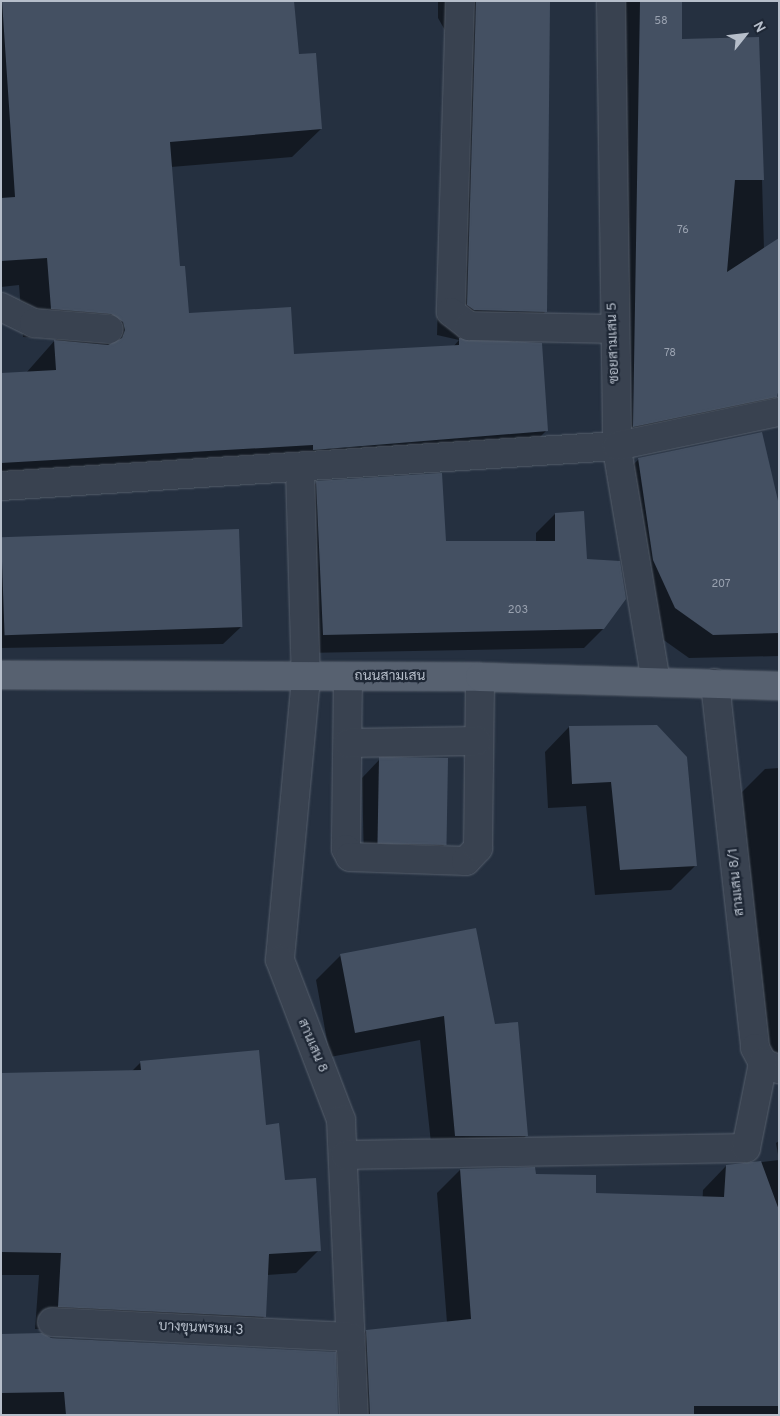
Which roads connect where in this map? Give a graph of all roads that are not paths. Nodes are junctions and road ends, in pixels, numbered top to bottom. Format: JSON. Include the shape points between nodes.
{"nodes":[{"id":1,"x":460,"y":1,"type":"edge"},
{"id":2,"x":611,"y":1,"type":"edge"},
{"id":3,"x":1,"y":307,"type":"edge"},
{"id":4,"x":614,"y":329,"type":"junction"},
{"id":5,"x":109,"y":330,"type":"dead end"},
{"id":6,"x":779,"y":412,"type":"edge"},
{"id":7,"x":617,"y":446,"type":"junction"},
{"id":8,"x":300,"y":469,"type":"junction"},
{"id":9,"x":1,"y":486,"type":"edge"},
{"id":10,"x":1,"y":675,"type":"edge"},
{"id":11,"x":480,"y":676,"type":"junction"},
{"id":12,"x":348,"y":677,"type":"junction"},
{"id":13,"x":306,"y":678,"type":"junction"},
{"id":14,"x":656,"y":682,"type":"junction"},
{"id":15,"x":715,"y":683,"type":"junction"},
{"id":16,"x":779,"y":686,"type":"edge"},
{"id":17,"x":477,"y":741,"type":"junction"},
{"id":18,"x":348,"y":743,"type":"junction"},
{"id":19,"x":771,"y":1066,"type":"edge"},
{"id":20,"x":344,"y":1155,"type":"junction"},
{"id":21,"x":52,"y":1322,"type":"dead end"},
{"id":22,"x":351,"y":1337,"type":"junction"},
{"id":23,"x":354,"y":1415,"type":"edge"}],
"edges":[{"from":1,"to":4,"type":"street","via":[[451,312],[469,326]]},
{"from":2,"to":4,"type":"street","name":"ซอยสามเสน 5"},
{"from":3,"to":5,"type":"street","via":[[34,323]]},
{"from":4,"to":7,"type":"street","name":"ซอยสามเสน 5"},
{"from":6,"to":7,"type":"street"},
{"from":7,"to":8,"type":"street"},
{"from":7,"to":14,"type":"street","name":"ซอยสามเสน 5"},
{"from":8,"to":9,"type":"street"},
{"from":8,"to":13,"type":"street","name":"สานเสน 8"},
{"from":10,"to":13,"type":"main road","name":"ถนนสามเสน"},
{"from":11,"to":12,"type":"main road","name":"ถนนสามเสน"},
{"from":11,"to":14,"type":"main road","name":"ถนนสามเสน"},
{"from":11,"to":17,"type":"street"},
{"from":12,"to":13,"type":"main road","name":"ถนนสามเสน"},
{"from":12,"to":18,"type":"street"},
{"from":13,"to":20,"type":"street","name":"สานเสน 8","via":[[280,960],[334,1096]]},
{"from":14,"to":15,"type":"main road","name":"ถนนสามเสน"},
{"from":15,"to":16,"type":"main road","name":"ถนนสามเสน"},
{"from":15,"to":19,"type":"street","name":"สามเสน 8/1","via":[[755,1048]]},
{"from":17,"to":18,"type":"street"},
{"from":17,"to":18,"type":"street","via":[[478,848],[466,861],[350,857],[346,849]]},
{"from":19,"to":20,"type":"street","via":[[746,1148]]},
{"from":20,"to":22,"type":"street","name":"สานเสน 8"},
{"from":21,"to":22,"type":"street","name":"บางขุนพรหม 3"},
{"from":22,"to":23,"type":"street","name":"สานเสน 8"}]}
